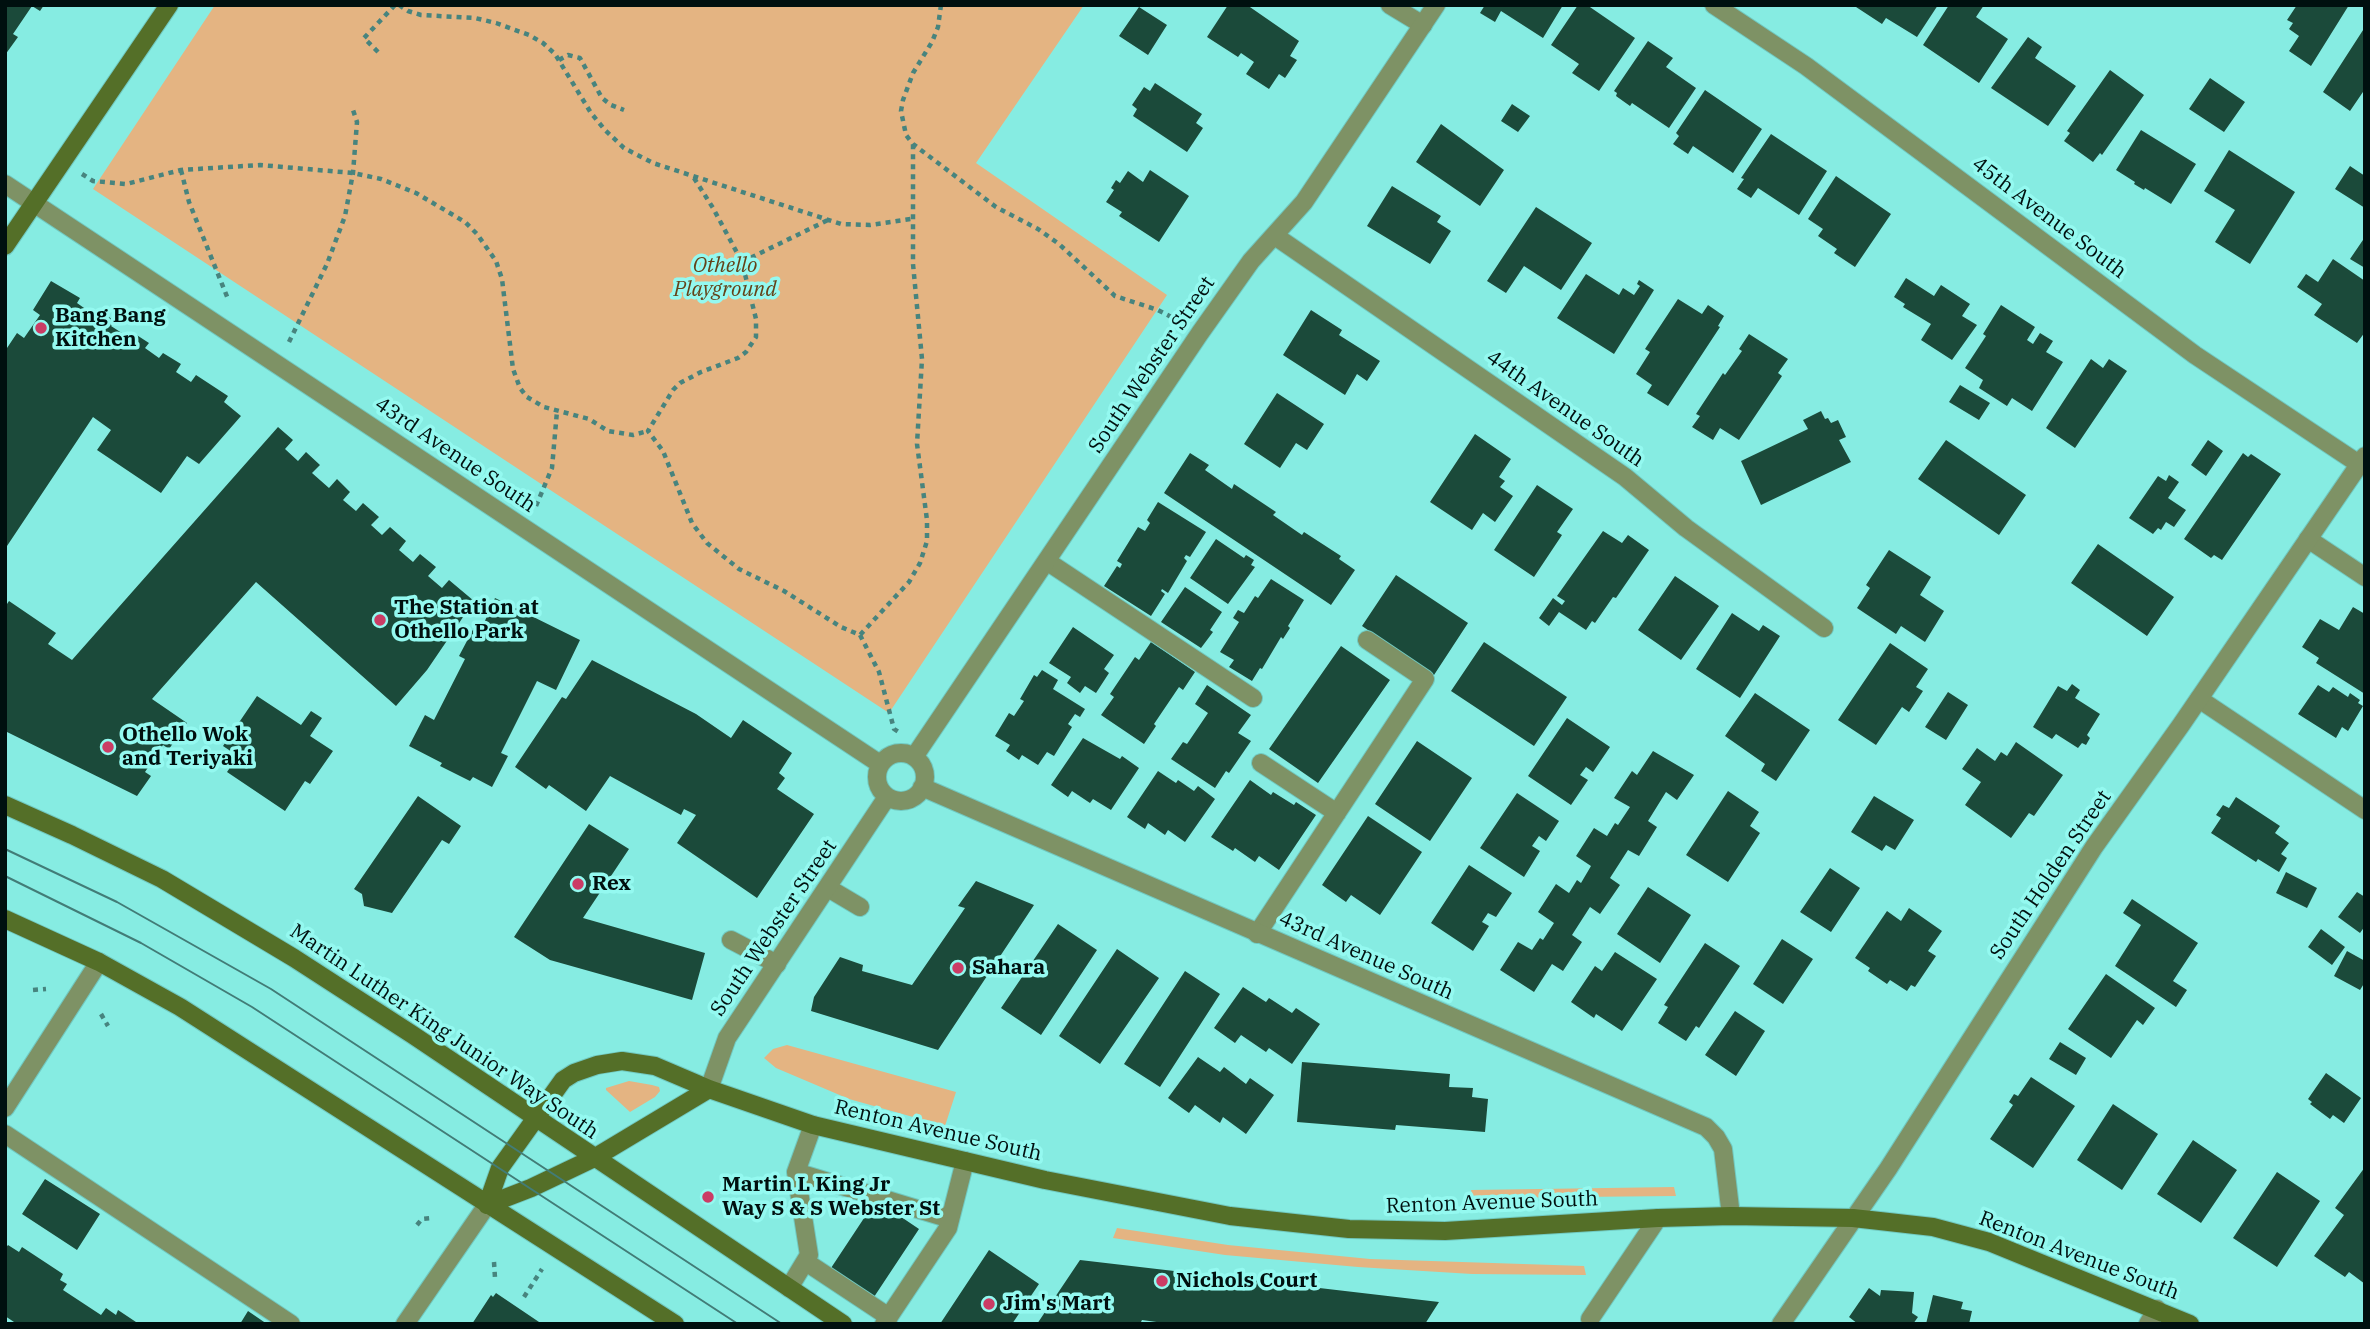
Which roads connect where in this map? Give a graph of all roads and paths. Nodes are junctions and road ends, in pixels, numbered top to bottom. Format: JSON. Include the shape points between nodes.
{"nodes":[{"id":1,"x":169,"y":5,"type":"edge"},
{"id":2,"x":397,"y":5,"type":"edge"},
{"id":3,"x":941,"y":5,"type":"edge"},
{"id":4,"x":1390,"y":5,"type":"edge"},
{"id":5,"x":1436,"y":5,"type":"edge"},
{"id":6,"x":1714,"y":5,"type":"edge"},
{"id":7,"x":1423,"y":25,"type":"junction"},
{"id":8,"x":378,"y":52,"type":"dead end"},
{"id":9,"x":559,"y":60,"type":"junction"},
{"id":10,"x":353,"y":110,"type":"dead end"},
{"id":11,"x":624,"y":110,"type":"dead end"},
{"id":12,"x":913,"y":144,"type":"junction"},
{"id":13,"x":63,"y":162,"type":"junction"},
{"id":14,"x":181,"y":170,"type":"junction"},
{"id":15,"x":353,"y":173,"type":"junction"},
{"id":16,"x":694,"y":178,"type":"junction"},
{"id":17,"x":5,"y":184,"type":"edge"},
{"id":18,"x":34,"y":204,"type":"junction"},
{"id":19,"x":911,"y":219,"type":"junction"},
{"id":20,"x":828,"y":220,"type":"junction"},
{"id":21,"x":1275,"y":236,"type":"junction"},
{"id":22,"x":5,"y":246,"type":"edge"},
{"id":23,"x":742,"y":262,"type":"junction"},
{"id":24,"x":1200,"y":333,"type":"junction"},
{"id":25,"x":244,"y":343,"type":"junction"},
{"id":26,"x":278,"y":365,"type":"junction"},
{"id":27,"x":557,"y":411,"type":"junction"},
{"id":28,"x":648,"y":431,"type":"junction"},
{"id":29,"x":2362,"y":460,"type":"edge"},
{"id":30,"x":524,"y":528,"type":"junction"},
{"id":31,"x":2308,"y":538,"type":"junction"},
{"id":32,"x":1048,"y":562,"type":"junction"},
{"id":33,"x":2365,"y":577,"type":"edge"},
{"id":34,"x":1824,"y":628,"type":"dead end"},
{"id":35,"x":860,"y":635,"type":"junction"},
{"id":36,"x":1367,"y":640,"type":"dead end"},
{"id":37,"x":1253,"y":698,"type":"dead end"},
{"id":38,"x":2199,"y":699,"type":"junction"},
{"id":39,"x":918,"y":751,"type":"junction"},
{"id":40,"x":1261,"y":763,"type":"dead end"},
{"id":41,"x":880,"y":764,"type":"junction"},
{"id":42,"x":922,"y":787,"type":"junction"},
{"id":43,"x":887,"y":797,"type":"junction"},
{"id":44,"x":5,"y":805,"type":"edge"},
{"id":45,"x":2365,"y":810,"type":"edge"},
{"id":46,"x":1337,"y":813,"type":"junction"},
{"id":47,"x":828,"y":888,"type":"junction"},
{"id":48,"x":860,"y":907,"type":"dead end"},
{"id":49,"x":5,"y":919,"type":"edge"},
{"id":50,"x":1257,"y":934,"type":"junction"},
{"id":51,"x":731,"y":940,"type":"dead end"},
{"id":52,"x":99,"y":962,"type":"junction"},
{"id":53,"x":777,"y":964,"type":"junction"},
{"id":54,"x":46,"y":989,"type":"dead end"},
{"id":55,"x":33,"y":990,"type":"dead end"},
{"id":56,"x":100,"y":1014,"type":"dead end"},
{"id":57,"x":108,"y":1026,"type":"dead end"},
{"id":58,"x":709,"y":1089,"type":"junction"},
{"id":59,"x":5,"y":1108,"type":"edge"},
{"id":60,"x":535,"y":1118,"type":"junction"},
{"id":61,"x":813,"y":1125,"type":"junction"},
{"id":62,"x":5,"y":1135,"type":"edge"},
{"id":63,"x":594,"y":1158,"type":"junction"},
{"id":64,"x":965,"y":1161,"type":"junction"},
{"id":65,"x":796,"y":1172,"type":"junction"},
{"id":66,"x":487,"y":1205,"type":"junction"},
{"id":67,"x":1731,"y":1216,"type":"junction"},
{"id":68,"x":432,"y":1217,"type":"dead end"},
{"id":69,"x":1658,"y":1218,"type":"junction"},
{"id":70,"x":1853,"y":1218,"type":"junction"},
{"id":71,"x":950,"y":1219,"type":"junction"},
{"id":72,"x":417,"y":1224,"type":"dead end"},
{"id":73,"x":494,"y":1262,"type":"dead end"},
{"id":74,"x":806,"y":1262,"type":"junction"},
{"id":75,"x":542,"y":1269,"type":"dead end"},
{"id":76,"x":495,"y":1278,"type":"dead end"},
{"id":77,"x":789,"y":1288,"type":"junction"},
{"id":78,"x":524,"y":1297,"type":"dead end"},
{"id":79,"x":2152,"y":1317,"type":"edge"},
{"id":80,"x":1590,"y":1319,"type":"dead end"},
{"id":81,"x":887,"y":1320,"type":"edge"},
{"id":82,"x":291,"y":1324,"type":"edge"},
{"id":83,"x":405,"y":1324,"type":"edge"},
{"id":84,"x":676,"y":1324,"type":"edge"},
{"id":85,"x":843,"y":1324,"type":"edge"},
{"id":86,"x":1781,"y":1324,"type":"edge"},
{"id":87,"x":2190,"y":1324,"type":"edge"}],
"edges":[{"from":1,"to":13,"type":"main road"},
{"from":2,"to":8,"type":"path","via":[[364,38]]},
{"from":2,"to":9,"type":"path","via":[[421,15],[475,18],[511,28],[543,43]]},
{"from":3,"to":12,"type":"path","via":[[938,27],[903,100],[903,125]]},
{"from":4,"to":7,"type":"street"},
{"from":5,"to":7,"type":"street","name":"South Webster Street"},
{"from":6,"to":29,"type":"street","name":"45th Avenue South","via":[[1806,66],[2194,355]]},
{"from":7,"to":21,"type":"street","name":"South Webster Street","via":[[1304,202]]},
{"from":9,"to":11,"type":"path","via":[[568,55],[580,58],[602,98]]},
{"from":9,"to":16,"type":"path","via":[[591,113],[614,140],[635,155]]},
{"from":10,"to":15,"type":"path","via":[[357,122]]},
{"from":12,"to":19,"type":"path"},
{"from":12,"to":24,"type":"path","via":[[996,208],[1059,244],[1115,296],[1158,310]]},
{"from":13,"to":14,"type":"path","via":[[93,181],[126,184]]},
{"from":13,"to":18,"type":"main road"},
{"from":14,"to":15,"type":"path","via":[[260,165]]},
{"from":14,"to":25,"type":"path"},
{"from":15,"to":26,"type":"path","via":[[345,216],[327,264]]},
{"from":15,"to":27,"type":"path","via":[[416,193],[477,233],[502,279],[508,347],[520,388],[535,402]]},
{"from":16,"to":20,"type":"path"},
{"from":16,"to":23,"type":"path"},
{"from":17,"to":18,"type":"street","name":"43rd Avenue South"},
{"from":18,"to":22,"type":"main road"},
{"from":18,"to":25,"type":"street","name":"43rd Avenue South"},
{"from":19,"to":20,"type":"path","via":[[870,225]]},
{"from":19,"to":35,"type":"path","via":[[922,342],[917,444],[927,541],[909,582]]},
{"from":20,"to":23,"type":"path"},
{"from":21,"to":24,"type":"street","name":"South Webster Street","via":[[1251,261]]},
{"from":21,"to":34,"type":"street","name":"44th Avenue South","via":[[1625,477],[1686,528]]},
{"from":23,"to":28,"type":"path","via":[[756,337],[738,358],[680,383]]},
{"from":24,"to":32,"type":"street","name":"South Webster Street"},
{"from":25,"to":26,"type":"street","name":"43rd Avenue South"},
{"from":26,"to":30,"type":"street","name":"43rd Avenue South"},
{"from":27,"to":28,"type":"path","via":[[575,413],[608,431],[633,435]]},
{"from":27,"to":30,"type":"path","via":[[552,468]]},
{"from":28,"to":35,"type":"path","via":[[663,451],[692,523],[707,543],[739,569]]},
{"from":29,"to":31,"type":"street","name":"South Holden Street"},
{"from":30,"to":41,"type":"street","name":"43rd Avenue South"},
{"from":31,"to":33,"type":"street"},
{"from":31,"to":38,"type":"street","name":"South Holden Street"},
{"from":32,"to":37,"type":"street"},
{"from":32,"to":39,"type":"street","name":"South Webster Street"},
{"from":35,"to":39,"type":"path","via":[[879,672],[894,729]]},
{"from":36,"to":46,"type":"street","via":[[1425,679]]},
{"from":38,"to":45,"type":"street"},
{"from":38,"to":70,"type":"street","name":"South Holden Street","via":[[2094,847]]},
{"from":39,"to":41,"type":"street","via":[[896,754]]},
{"from":39,"to":42,"type":"street","via":[[924,772]]},
{"from":40,"to":46,"type":"street"},
{"from":41,"to":43,"type":"street","via":[[877,782]]},
{"from":42,"to":43,"type":"street","via":[[905,800]]},
{"from":42,"to":50,"type":"street","name":"43rd Avenue South"},
{"from":43,"to":47,"type":"street","name":"South Webster Street"},
{"from":44,"to":60,"type":"main road","name":"Martin Luther King Junior Way South","via":[[117,856],[205,904],[358,999]]},
{"from":46,"to":50,"type":"street"},
{"from":47,"to":48,"type":"street"},
{"from":47,"to":53,"type":"street","name":"South Webster Street"},
{"from":49,"to":52,"type":"main road"},
{"from":50,"to":67,"type":"street","name":"43rd Avenue South","via":[[1706,1127],[1723,1149]]},
{"from":51,"to":53,"type":"street"},
{"from":52,"to":59,"type":"street"},
{"from":52,"to":66,"type":"main road","via":[[218,1031]]},
{"from":53,"to":58,"type":"street","name":"South Webster Street","via":[[727,1038]]},
{"from":54,"to":55,"type":"path"},
{"from":56,"to":57,"type":"path"},
{"from":58,"to":60,"type":"main road","name":"Renton Avenue South","via":[[655,1066],[622,1061],[597,1065],[563,1080]]},
{"from":58,"to":61,"type":"main road","name":"Renton Avenue South"},
{"from":58,"to":63,"type":"main road"},
{"from":60,"to":63,"type":"main road","name":"Martin Luther King Junior Way South"},
{"from":60,"to":66,"type":"main road","name":"Renton Avenue South","via":[[500,1168]]},
{"from":61,"to":64,"type":"main road","name":"Renton Avenue South"},
{"from":61,"to":65,"type":"street"},
{"from":62,"to":82,"type":"street"},
{"from":63,"to":66,"type":"main road"},
{"from":63,"to":77,"type":"main road","name":"Martin Luther King Junior Way South"},
{"from":64,"to":69,"type":"main road","name":"Renton Avenue South","via":[[1230,1216],[1349,1229],[1445,1231]]},
{"from":64,"to":71,"type":"street"},
{"from":65,"to":71,"type":"street"},
{"from":65,"to":74,"type":"street","via":[[809,1255]]},
{"from":66,"to":83,"type":"street"},
{"from":66,"to":84,"type":"main road"},
{"from":67,"to":69,"type":"main road","name":"Renton Avenue South"},
{"from":67,"to":70,"type":"main road","name":"Renton Avenue South"},
{"from":68,"to":72,"type":"path"},
{"from":69,"to":80,"type":"street"},
{"from":70,"to":79,"type":"main road","name":"Renton Avenue South","via":[[1933,1227],[1989,1242]]},
{"from":70,"to":86,"type":"street","name":"South Holden Street"},
{"from":71,"to":81,"type":"street"},
{"from":73,"to":76,"type":"path"},
{"from":74,"to":77,"type":"street"},
{"from":74,"to":81,"type":"street"},
{"from":75,"to":78,"type":"path"},
{"from":77,"to":85,"type":"main road","name":"Martin Luther King Junior Way South"},
{"from":79,"to":87,"type":"main road","name":"Renton Avenue South"}]}
